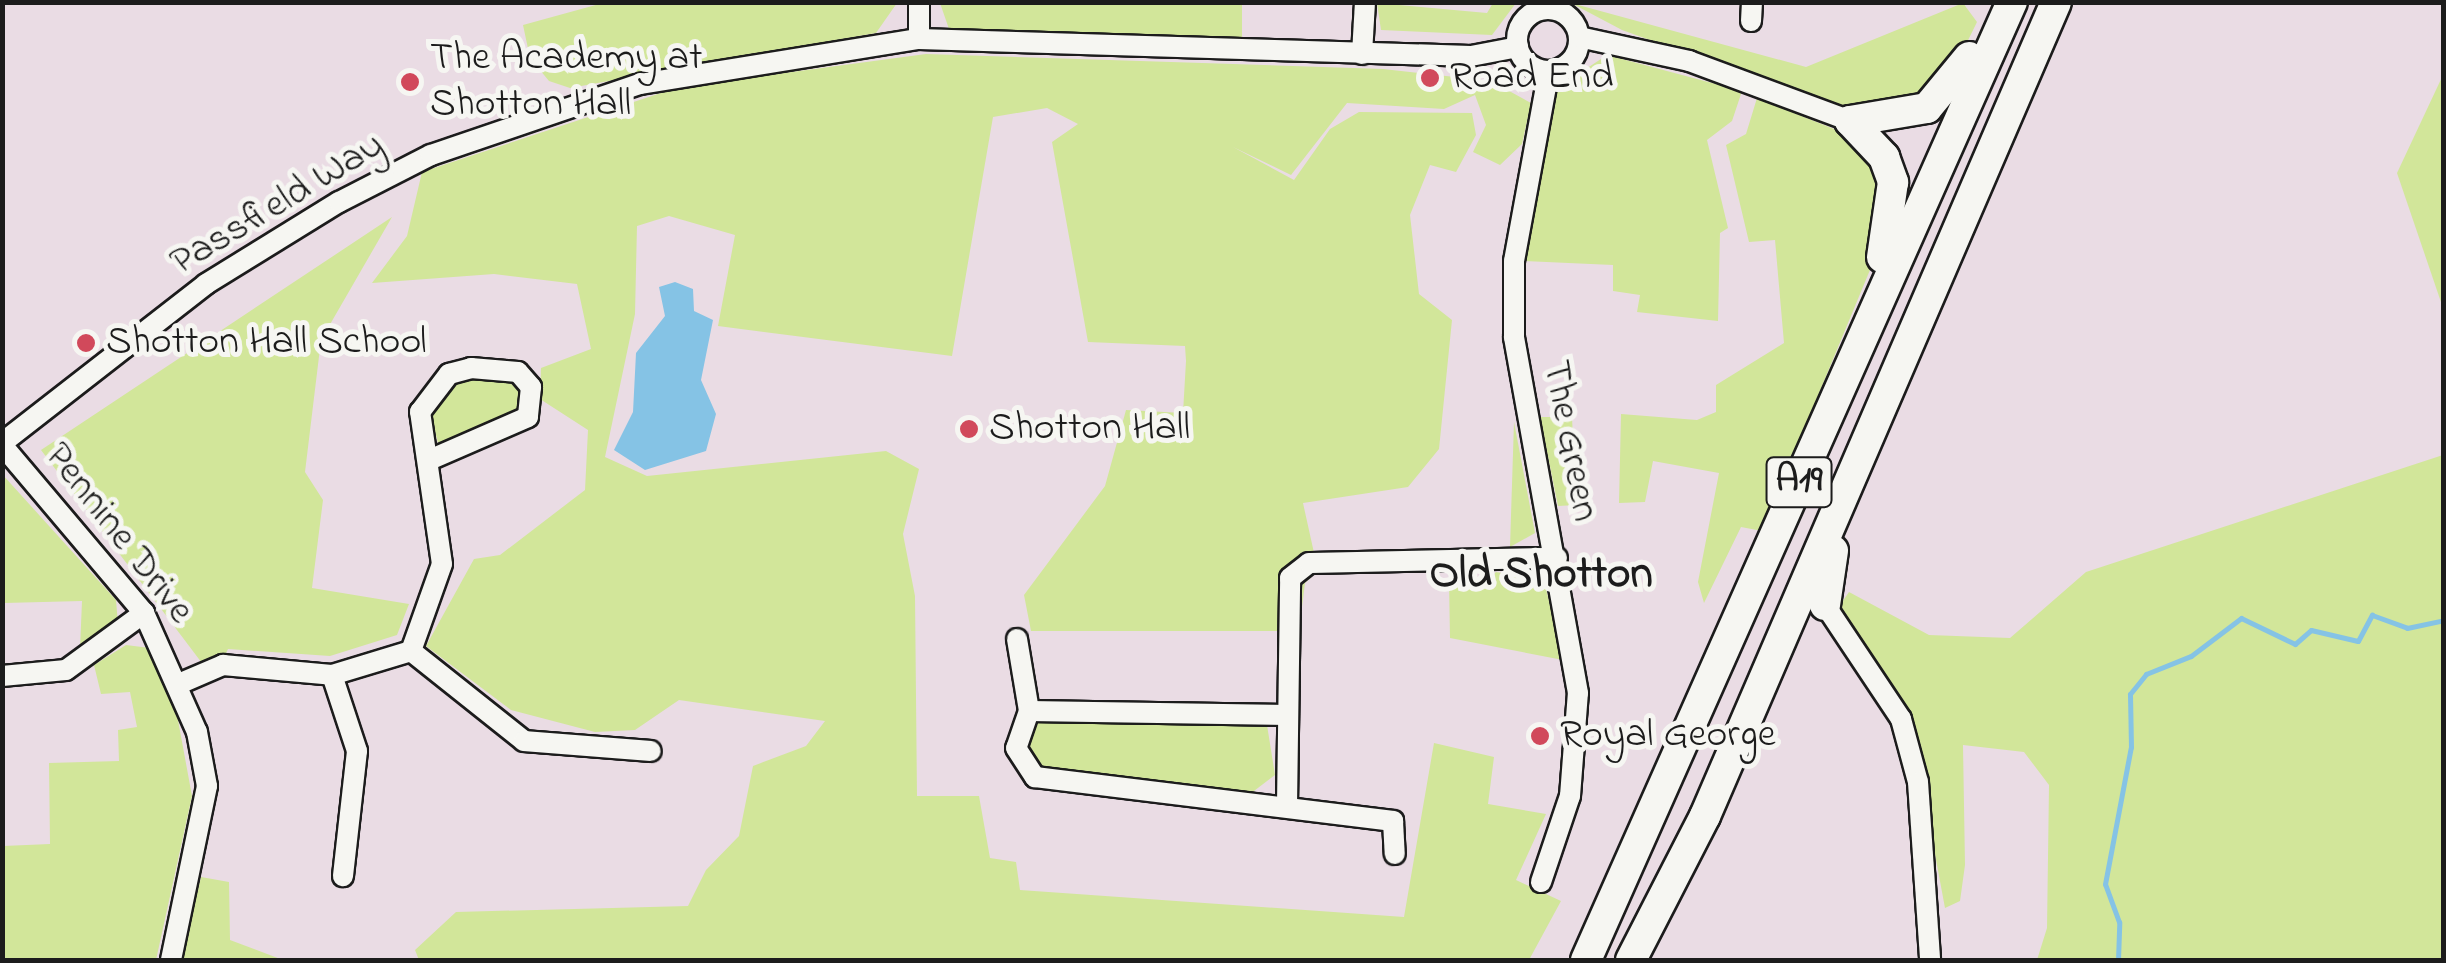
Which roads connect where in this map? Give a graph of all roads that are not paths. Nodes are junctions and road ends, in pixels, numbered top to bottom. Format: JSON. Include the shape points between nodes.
{"nodes":[{"id":1,"x":919,"y":2,"type":"edge"},
{"id":2,"x":1365,"y":2,"type":"edge"},
{"id":3,"x":2000,"y":2,"type":"edge"},
{"id":4,"x":2012,"y":2,"type":"edge"},
{"id":5,"x":2056,"y":2,"type":"edge"},
{"id":6,"x":1549,"y":5,"type":"edge"},
{"id":7,"x":1579,"y":37,"type":"junction"},
{"id":8,"x":919,"y":39,"type":"junction"},
{"id":9,"x":1518,"y":47,"type":"junction"},
{"id":10,"x":1362,"y":54,"type":"junction"},
{"id":11,"x":1549,"y":71,"type":"junction"},
{"id":12,"x":1850,"y":121,"type":"junction"},
{"id":13,"x":1826,"y":420,"type":"junction"},
{"id":14,"x":2,"y":444,"type":"edge"},
{"id":15,"x":1860,"y":451,"type":"junction"},
{"id":16,"x":429,"y":460,"type":"junction"},
{"id":17,"x":1557,"y":558,"type":"junction"},
{"id":18,"x":1825,"y":605,"type":"joint"},
{"id":19,"x":144,"y":613,"type":"junction"},
{"id":20,"x":1017,"y":639,"type":"dead end"},
{"id":21,"x":412,"y":651,"type":"junction"},
{"id":22,"x":332,"y":674,"type":"junction"},
{"id":23,"x":2,"y":676,"type":"edge"},
{"id":24,"x":180,"y":682,"type":"junction"},
{"id":25,"x":1029,"y":711,"type":"junction"},
{"id":26,"x":1288,"y":715,"type":"junction"},
{"id":27,"x":651,"y":752,"type":"dead end"},
{"id":28,"x":1287,"y":805,"type":"junction"},
{"id":29,"x":1395,"y":854,"type":"dead end"},
{"id":30,"x":342,"y":876,"type":"dead end"},
{"id":31,"x":1541,"y":882,"type":"dead end"},
{"id":32,"x":171,"y":960,"type":"edge"},
{"id":33,"x":1586,"y":960,"type":"edge"},
{"id":34,"x":1630,"y":960,"type":"edge"},
{"id":35,"x":1930,"y":960,"type":"edge"}],
"edges":[{"from":1,"to":8,"type":"street"},
{"from":2,"to":10,"type":"street"},
{"from":3,"to":12,"type":"highway","via":[[1940,98],[1904,118]]},
{"from":4,"to":13,"type":"highway","number":"A19"},
{"from":5,"to":15,"type":"highway","number":"A19"},
{"from":6,"to":7,"type":"street","via":[[1570,17]]},
{"from":6,"to":9,"type":"street","via":[[1521,22]]},
{"from":7,"to":11,"type":"street","via":[[1574,57]]},
{"from":7,"to":12,"type":"street","via":[[1690,61]]},
{"from":8,"to":10,"type":"street","name":"Passfield Way"},
{"from":8,"to":14,"type":"street","name":"Passfield Way","via":[[702,70],[431,155],[206,284]]},
{"from":9,"to":10,"type":"street","name":"Passfield Way"},
{"from":9,"to":11,"type":"street","via":[[1529,65]]},
{"from":11,"to":17,"type":"street","name":"The Green","via":[[1514,261],[1514,337]]},
{"from":12,"to":13,"type":"highway","via":[[1884,157],[1892,219]]},
{"from":13,"to":33,"type":"highway","number":"A19"},
{"from":14,"to":19,"type":"street","name":"Pennine Drive"},
{"from":15,"to":18,"type":"highway","via":[[1822,582]]},
{"from":15,"to":34,"type":"highway","number":"A19","via":[[1705,816]]},
{"from":16,"to":16,"type":"street","via":[[420,412],[449,374],[518,372],[532,387],[528,417]]},
{"from":16,"to":21,"type":"street","via":[[442,564]]},
{"from":17,"to":26,"type":"street","via":[[1310,563],[1290,578]]},
{"from":17,"to":31,"type":"street","name":"The Green","via":[[1578,693],[1570,796]]},
{"from":18,"to":35,"type":"street","via":[[1901,719],[1918,782]]},
{"from":19,"to":23,"type":"street","via":[[66,670]]},
{"from":19,"to":24,"type":"street","name":"Pennine Drive"},
{"from":20,"to":25,"type":"street"},
{"from":21,"to":22,"type":"street"},
{"from":21,"to":27,"type":"street","via":[[524,741]]},
{"from":22,"to":24,"type":"street","via":[[223,665]]},
{"from":22,"to":30,"type":"street","via":[[358,751]]},
{"from":24,"to":32,"type":"street","name":"Pennine Drive","via":[[207,786]]},
{"from":25,"to":26,"type":"street"},
{"from":25,"to":28,"type":"street","via":[[1016,748],[1035,777]]},
{"from":26,"to":28,"type":"street"},
{"from":28,"to":29,"type":"street","via":[[1393,821]]}]}
